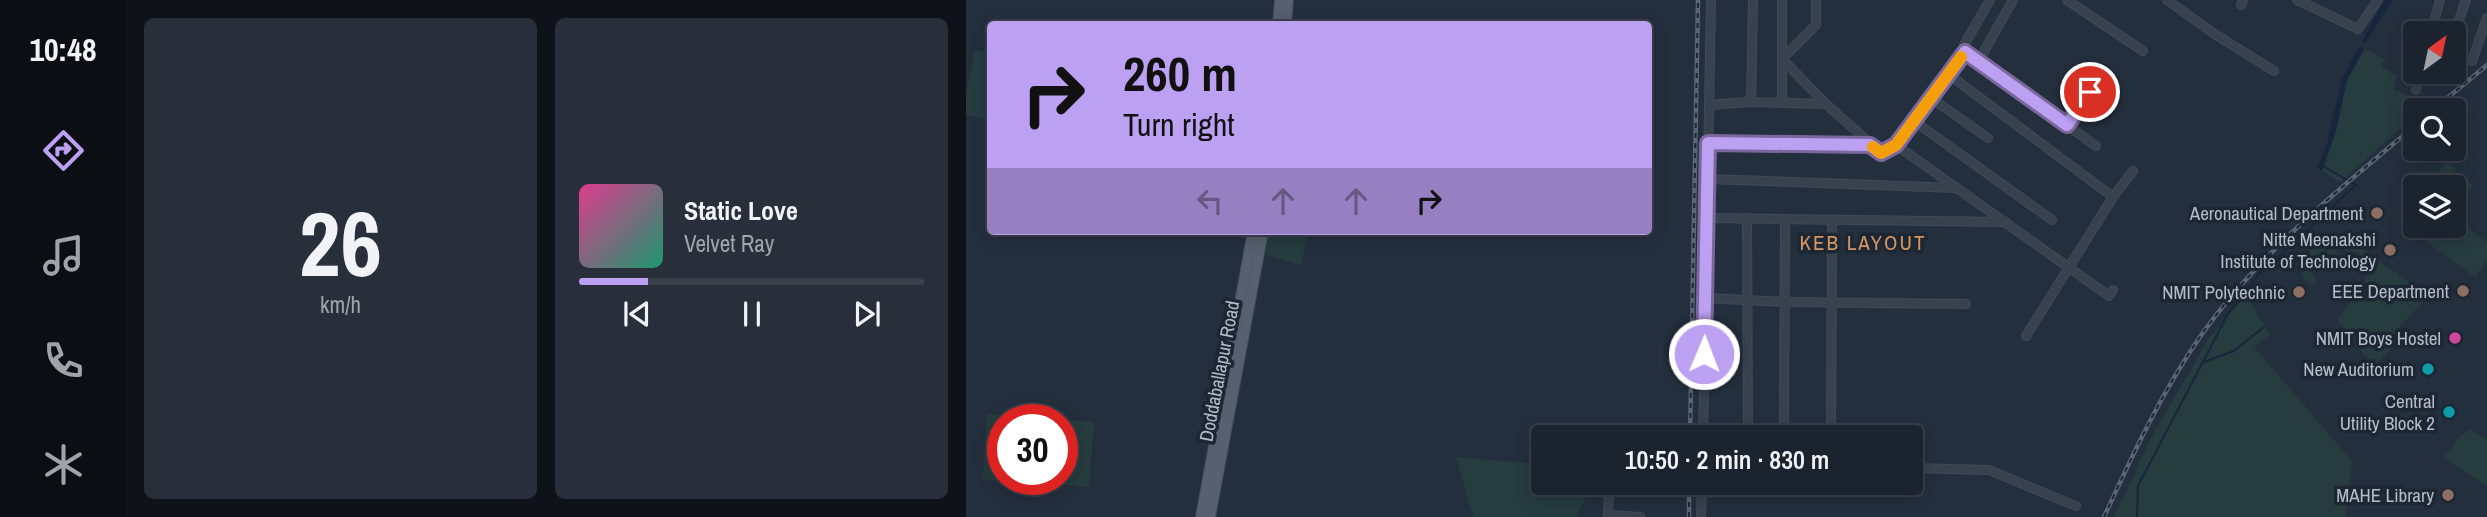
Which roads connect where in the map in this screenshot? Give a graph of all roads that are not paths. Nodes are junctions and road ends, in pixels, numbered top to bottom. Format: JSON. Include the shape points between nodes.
{"nodes":[{"id":1,"x":1280,"y":0,"type":"edge"},
{"id":2,"x":1288,"y":0,"type":"edge"},
{"id":3,"x":1711,"y":0,"type":"edge"},
{"id":4,"x":1753,"y":0,"type":"edge"},
{"id":5,"x":1782,"y":0,"type":"edge"},
{"id":6,"x":1816,"y":0,"type":"edge"},
{"id":7,"x":1990,"y":0,"type":"edge"},
{"id":8,"x":2013,"y":0,"type":"edge"},
{"id":9,"x":2067,"y":0,"type":"edge"},
{"id":10,"x":2166,"y":0,"type":"edge"},
{"id":11,"x":2297,"y":0,"type":"edge"},
{"id":12,"x":2440,"y":0,"type":"edge"},
{"id":13,"x":2466,"y":0,"type":"edge"},
{"id":14,"x":2376,"y":1,"type":"edge"},
{"id":15,"x":2487,"y":18,"type":"edge"},
{"id":16,"x":1278,"y":21,"type":"edge"},
{"id":17,"x":1286,"y":21,"type":"edge"},
{"id":18,"x":2434,"y":21,"type":"edge"},
{"id":19,"x":2459,"y":21,"type":"edge"},
{"id":20,"x":2143,"y":51,"type":"dead end"},
{"id":21,"x":1965,"y":52,"type":"junction"},
{"id":22,"x":1782,"y":59,"type":"junction"},
{"id":23,"x":2472,"y":61,"type":"dead end"},
{"id":24,"x":1978,"y":62,"type":"junction"},
{"id":25,"x":2274,"y":71,"type":"dead end"},
{"id":26,"x":1948,"y":74,"type":"junction"},
{"id":27,"x":2101,"y":76,"type":"dead end"},
{"id":28,"x":2418,"y":84,"type":"edge"},
{"id":29,"x":2416,"y":90,"type":"dead end"},
{"id":30,"x":1931,"y":98,"type":"junction"},
{"id":31,"x":1751,"y":102,"type":"junction"},
{"id":32,"x":1782,"y":103,"type":"junction"},
{"id":33,"x":1826,"y":104,"type":"junction"},
{"id":34,"x":1709,"y":105,"type":"junction"},
{"id":35,"x":1913,"y":121,"type":"junction"},
{"id":36,"x":2067,"y":125,"type":"junction"},
{"id":37,"x":1987,"y":138,"type":"dead end"},
{"id":38,"x":1708,"y":143,"type":"junction"},
{"id":39,"x":1870,"y":145,"type":"junction"},
{"id":40,"x":1896,"y":145,"type":"junction"},
{"id":41,"x":2096,"y":146,"type":"dead end"},
{"id":42,"x":2133,"y":171,"type":"dead end"},
{"id":43,"x":1708,"y":179,"type":"junction"},
{"id":44,"x":1958,"y":188,"type":"junction"},
{"id":45,"x":2113,"y":197,"type":"junction"},
{"id":46,"x":1707,"y":218,"type":"junction"},
{"id":47,"x":1746,"y":218,"type":"junction"},
{"id":48,"x":1786,"y":219,"type":"junction"},
{"id":49,"x":1832,"y":220,"type":"junction"},
{"id":50,"x":2052,"y":220,"type":"dead end"},
{"id":51,"x":2006,"y":222,"type":"junction"},
{"id":52,"x":1252,"y":235,"type":"edge"},
{"id":53,"x":1262,"y":235,"type":"edge"},
{"id":54,"x":2070,"y":266,"type":"junction"},
{"id":55,"x":2112,"y":290,"type":"dead end"},
{"id":56,"x":1705,"y":298,"type":"junction"},
{"id":57,"x":1747,"y":301,"type":"junction"},
{"id":58,"x":1786,"y":302,"type":"junction"},
{"id":59,"x":1832,"y":302,"type":"junction"},
{"id":60,"x":1966,"y":304,"type":"dead end"},
{"id":61,"x":2026,"y":336,"type":"dead end"},
{"id":62,"x":1703,"y":425,"type":"edge"},
{"id":63,"x":1748,"y":425,"type":"edge"},
{"id":64,"x":1784,"y":425,"type":"edge"},
{"id":65,"x":1831,"y":425,"type":"edge"},
{"id":66,"x":1923,"y":468,"type":"edge"},
{"id":67,"x":1609,"y":495,"type":"edge"},
{"id":68,"x":1702,"y":495,"type":"edge"},
{"id":69,"x":2076,"y":506,"type":"dead end"},
{"id":70,"x":1608,"y":516,"type":"edge"},
{"id":71,"x":1201,"y":517,"type":"edge"},
{"id":72,"x":1210,"y":517,"type":"edge"},
{"id":73,"x":1640,"y":517,"type":"edge"},
{"id":74,"x":1701,"y":517,"type":"edge"}],
"edges":[{"from":1,"to":16,"type":"main road"},
{"from":2,"to":17,"type":"main road"},
{"from":3,"to":34,"type":"street"},
{"from":4,"to":31,"type":"street"},
{"from":5,"to":22,"type":"street"},
{"from":6,"to":22,"type":"street","via":[[1816,25]]},
{"from":7,"to":21,"type":"street","via":[[1964,45]]},
{"from":8,"to":24,"type":"street"},
{"from":9,"to":20,"type":"street"},
{"from":10,"to":25,"type":"street"},
{"from":11,"to":14,"type":"street","via":[[2358,29]]},
{"from":12,"to":18,"type":"street"},
{"from":13,"to":19,"type":"street"},
{"from":15,"to":23,"type":"street"},
{"from":21,"to":24,"type":"street"},
{"from":21,"to":26,"type":"street"},
{"from":22,"to":32,"type":"street"},
{"from":22,"to":33,"type":"street"},
{"from":24,"to":36,"type":"street"},
{"from":26,"to":30,"type":"street"},
{"from":26,"to":45,"type":"street"},
{"from":27,"to":36,"type":"street"},
{"from":28,"to":29,"type":"street"},
{"from":30,"to":35,"type":"street"},
{"from":30,"to":37,"type":"street"},
{"from":31,"to":32,"type":"street"},
{"from":31,"to":34,"type":"street"},
{"from":32,"to":33,"type":"street"},
{"from":33,"to":39,"type":"street"},
{"from":34,"to":38,"type":"street"},
{"from":35,"to":40,"type":"street"},
{"from":35,"to":50,"type":"street"},
{"from":36,"to":41,"type":"street"},
{"from":38,"to":39,"type":"street"},
{"from":38,"to":43,"type":"street"},
{"from":39,"to":40,"type":"street","via":[[1881,153]]},
{"from":40,"to":44,"type":"street"},
{"from":42,"to":45,"type":"street"},
{"from":43,"to":44,"type":"street"},
{"from":43,"to":46,"type":"street"},
{"from":44,"to":51,"type":"street"},
{"from":45,"to":54,"type":"street"},
{"from":46,"to":47,"type":"street"},
{"from":46,"to":56,"type":"street"},
{"from":47,"to":48,"type":"street"},
{"from":47,"to":57,"type":"street"},
{"from":48,"to":49,"type":"street"},
{"from":48,"to":58,"type":"street"},
{"from":49,"to":51,"type":"street"},
{"from":49,"to":59,"type":"street"},
{"from":51,"to":54,"type":"street"},
{"from":52,"to":71,"type":"main road","name":"Doddaballapur Road"},
{"from":53,"to":72,"type":"main road","name":"Doddaballapur Road"},
{"from":54,"to":55,"type":"street","via":[[2109,296]]},
{"from":54,"to":61,"type":"street"},
{"from":56,"to":57,"type":"street"},
{"from":56,"to":62,"type":"street"},
{"from":57,"to":58,"type":"street"},
{"from":57,"to":63,"type":"street"},
{"from":58,"to":59,"type":"street"},
{"from":58,"to":64,"type":"street"},
{"from":59,"to":60,"type":"street"},
{"from":59,"to":65,"type":"street"},
{"from":66,"to":69,"type":"street","via":[[1989,470]]},
{"from":67,"to":70,"type":"street"},
{"from":68,"to":74,"type":"street"},
{"from":70,"to":73,"type":"street"}]}
